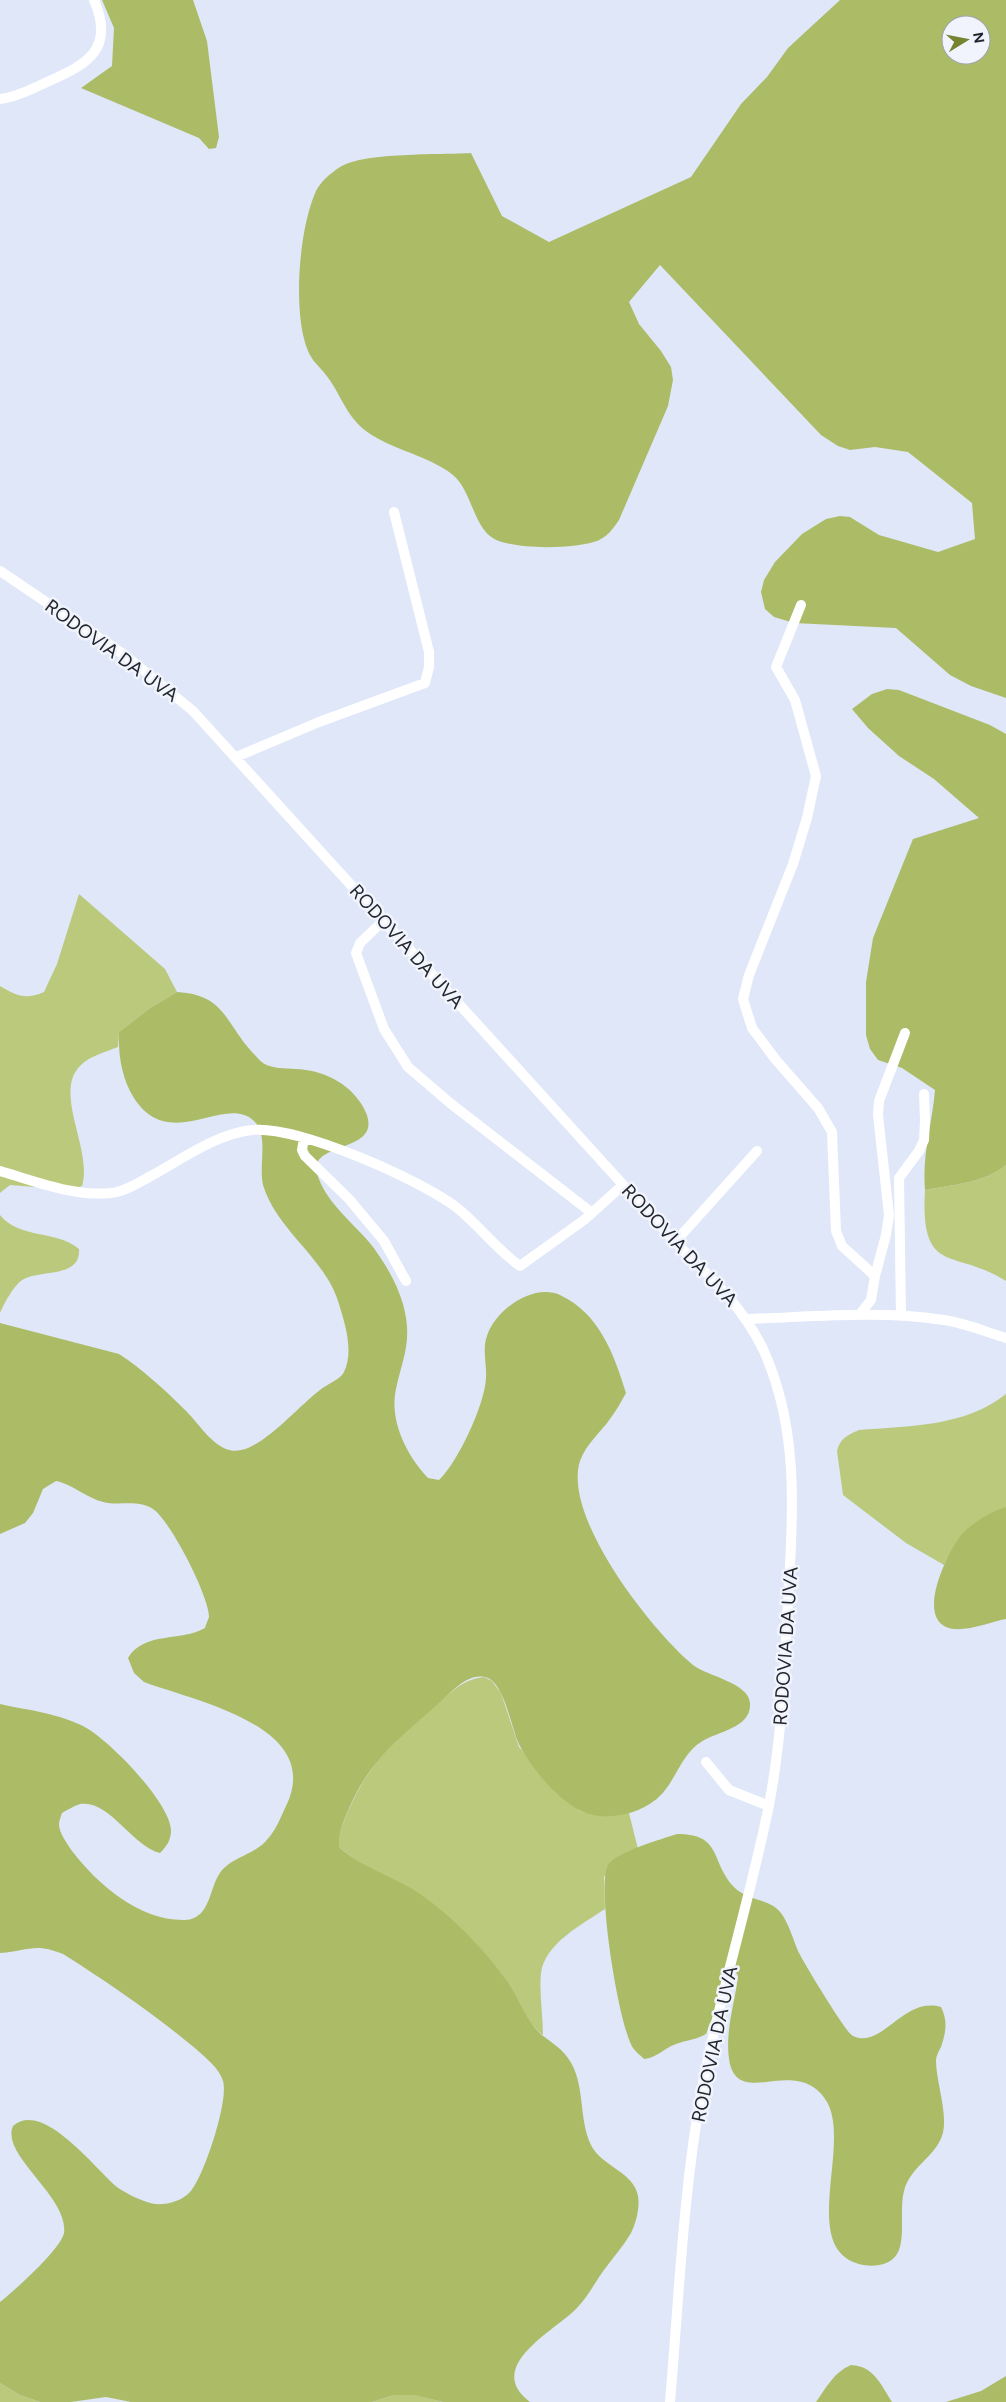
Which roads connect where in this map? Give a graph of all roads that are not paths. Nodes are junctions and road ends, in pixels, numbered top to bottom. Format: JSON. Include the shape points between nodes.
{"nodes":[{"id":1,"x":94,"y":0,"type":"edge"},
{"id":2,"x":0,"y":99,"type":"edge"},
{"id":3,"x":394,"y":512,"type":"dead end"},
{"id":4,"x":0,"y":572,"type":"edge"},
{"id":5,"x":801,"y":605,"type":"dead end"},
{"id":6,"x":236,"y":757,"type":"junction"},
{"id":7,"x":383,"y":920,"type":"junction"},
{"id":8,"x":905,"y":1033,"type":"dead end"},
{"id":9,"x":924,"y":1094,"type":"dead end"},
{"id":10,"x":304,"y":1138,"type":"junction"},
{"id":11,"x":757,"y":1151,"type":"dead end"},
{"id":12,"x":0,"y":1171,"type":"edge"},
{"id":13,"x":623,"y":1185,"type":"junction"},
{"id":14,"x":592,"y":1213,"type":"junction"},
{"id":15,"x":675,"y":1242,"type":"junction"},
{"id":16,"x":875,"y":1276,"type":"junction"},
{"id":17,"x":406,"y":1281,"type":"dead end"},
{"id":18,"x":860,"y":1314,"type":"junction"},
{"id":19,"x":901,"y":1316,"type":"junction"},
{"id":20,"x":746,"y":1319,"type":"junction"},
{"id":21,"x":1006,"y":1338,"type":"edge"},
{"id":22,"x":706,"y":1762,"type":"dead end"},
{"id":23,"x":769,"y":1806,"type":"junction"},
{"id":24,"x":670,"y":2402,"type":"edge"}],
"edges":[{"from":1,"to":2,"type":"street","via":[[102,29],[93,56],[61,76],[23,93]]},
{"from":3,"to":6,"type":"street","via":[[429,652],[425,684],[319,722]]},
{"from":4,"to":6,"type":"street","name":"RODOVIA DA UVA","via":[[145,670],[180,699]]},
{"from":5,"to":16,"type":"street","via":[[776,667],[795,700],[814,762],[815,786],[793,864],[749,975],[743,999],[752,1028],[818,1108],[832,1132],[836,1232],[842,1246]]},
{"from":6,"to":7,"type":"street","name":"RODOVIA DA UVA"},
{"from":7,"to":13,"type":"street","name":"RODOVIA DA UVA"},
{"from":7,"to":14,"type":"street","via":[[360,943],[356,953],[384,1029],[399,1056],[450,1103]]},
{"from":8,"to":16,"type":"street","via":[[879,1102],[889,1215]]},
{"from":9,"to":19,"type":"street","via":[[924,1140],[899,1178]]},
{"from":10,"to":12,"type":"street","via":[[266,1130],[230,1135],[136,1184],[112,1193],[85,1193]]},
{"from":10,"to":14,"type":"street","via":[[360,1158],[436,1194],[468,1217],[520,1266]]},
{"from":10,"to":17,"type":"street","via":[[302,1150],[305,1156],[349,1199],[384,1241]]},
{"from":11,"to":15,"type":"street"},
{"from":13,"to":14,"type":"street"},
{"from":13,"to":15,"type":"street","name":"RODOVIA DA UVA"},
{"from":15,"to":20,"type":"street","name":"RODOVIA DA UVA","via":[[728,1294]]},
{"from":16,"to":18,"type":"street","via":[[871,1300]]},
{"from":18,"to":19,"type":"street"},
{"from":18,"to":20,"type":"street"},
{"from":19,"to":21,"type":"street","via":[[945,1320]]},
{"from":20,"to":23,"type":"street","name":"RODOVIA DA UVA","via":[[771,1369],[782,1404],[793,1482],[785,1652]]},
{"from":22,"to":23,"type":"street","via":[[728,1790]]},
{"from":23,"to":24,"type":"street","name":"RODOVIA DA UVA","via":[[702,2091],[685,2217]]}]}
